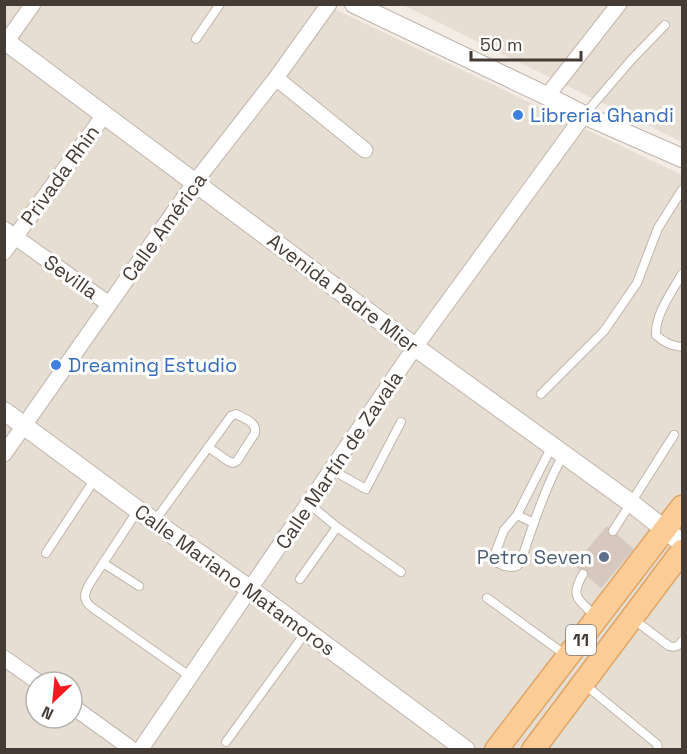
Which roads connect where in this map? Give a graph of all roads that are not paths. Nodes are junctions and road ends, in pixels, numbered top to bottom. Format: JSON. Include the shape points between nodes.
{"nodes":[{"id":1,"x":33,"y":4,"type":"edge"},
{"id":2,"x":219,"y":4,"type":"edge"},
{"id":3,"x":329,"y":4,"type":"edge"},
{"id":4,"x":354,"y":4,"type":"edge"},
{"id":5,"x":619,"y":4,"type":"edge"},
{"id":6,"x":665,"y":25,"type":"dead end"},
{"id":7,"x":196,"y":39,"type":"dead end"},
{"id":8,"x":5,"y":42,"type":"edge"},
{"id":9,"x":276,"y":78,"type":"junction"},
{"id":10,"x":547,"y":96,"type":"junction"},
{"id":11,"x":105,"y":114,"type":"junction"},
{"id":12,"x":584,"y":115,"type":"junction"},
{"id":13,"x":365,"y":150,"type":"dead end"},
{"id":14,"x":682,"y":158,"type":"edge"},
{"id":15,"x":195,"y":182,"type":"junction"},
{"id":16,"x":682,"y":190,"type":"edge"},
{"id":17,"x":10,"y":233,"type":"edge"},
{"id":18,"x":4,"y":252,"type":"edge"},
{"id":19,"x":682,"y":274,"type":"edge"},
{"id":20,"x":109,"y":304,"type":"junction"},
{"id":21,"x":415,"y":347,"type":"junction"},
{"id":22,"x":682,"y":347,"type":"edge"},
{"id":23,"x":541,"y":394,"type":"dead end"},
{"id":24,"x":4,"y":411,"type":"edge"},
{"id":25,"x":401,"y":422,"type":"dead end"},
{"id":26,"x":25,"y":426,"type":"junction"},
{"id":27,"x":674,"y":435,"type":"dead end"},
{"id":28,"x":208,"y":447,"type":"junction"},
{"id":29,"x":557,"y":451,"type":"junction"},
{"id":30,"x":4,"y":454,"type":"edge"},
{"id":31,"x":332,"y":470,"type":"junction"},
{"id":32,"x":95,"y":478,"type":"junction"},
{"id":33,"x":631,"y":503,"type":"junction"},
{"id":34,"x":309,"y":504,"type":"junction"},
{"id":35,"x":682,"y":507,"type":"edge"},
{"id":36,"x":138,"y":510,"type":"junction"},
{"id":37,"x":518,"y":515,"type":"junction"},
{"id":38,"x":154,"y":522,"type":"junction"},
{"id":39,"x":534,"y":523,"type":"junction"},
{"id":40,"x":337,"y":526,"type":"junction"},
{"id":41,"x":664,"y":530,"type":"junction"},
{"id":42,"x":613,"y":531,"type":"dead end"},
{"id":43,"x":682,"y":543,"type":"edge"},
{"id":44,"x":682,"y":551,"type":"edge"},
{"id":45,"x":46,"y":554,"type":"dead end"},
{"id":46,"x":103,"y":563,"type":"junction"},
{"id":47,"x":401,"y":572,"type":"dead end"},
{"id":48,"x":584,"y":574,"type":"dead end"},
{"id":49,"x":300,"y":579,"type":"dead end"},
{"id":50,"x":139,"y":586,"type":"dead end"},
{"id":51,"x":251,"y":590,"type":"junction"},
{"id":52,"x":487,"y":598,"type":"dead end"},
{"id":53,"x":632,"y":617,"type":"junction"},
{"id":54,"x":598,"y":618,"type":"junction"},
{"id":55,"x":306,"y":631,"type":"junction"},
{"id":56,"x":682,"y":641,"type":"edge"},
{"id":57,"x":568,"y":657,"type":"junction"},
{"id":58,"x":4,"y":658,"type":"edge"},
{"id":59,"x":24,"y":672,"type":"edge"},
{"id":60,"x":191,"y":677,"type":"junction"},
{"id":61,"x":582,"y":683,"type":"junction"},
{"id":62,"x":84,"y":715,"type":"edge"},
{"id":63,"x":226,"y":742,"type":"dead end"},
{"id":64,"x":133,"y":750,"type":"edge"},
{"id":65,"x":140,"y":750,"type":"edge"},
{"id":66,"x":466,"y":750,"type":"edge"},
{"id":67,"x":496,"y":750,"type":"edge"},
{"id":68,"x":533,"y":750,"type":"edge"},
{"id":69,"x":658,"y":750,"type":"edge"}],
"edges":[{"from":1,"to":8,"type":"street"},
{"from":2,"to":7,"type":"lane"},
{"from":3,"to":9,"type":"street","name":"Calle América"},
{"from":4,"to":10,"type":"street"},
{"from":5,"to":10,"type":"street"},
{"from":6,"to":12,"type":"lane"},
{"from":8,"to":11,"type":"street","name":"Avenida Padre Mier"},
{"from":9,"to":13,"type":"street"},
{"from":9,"to":15,"type":"street","name":"Calle América"},
{"from":10,"to":12,"type":"street"},
{"from":11,"to":15,"type":"street","name":"Avenida Padre Mier"},
{"from":11,"to":17,"type":"street","name":"Privada Rhin"},
{"from":12,"to":14,"type":"street"},
{"from":12,"to":21,"type":"street","name":"Calle Martín de Zavala"},
{"from":15,"to":20,"type":"street","name":"Calle América"},
{"from":15,"to":21,"type":"street","name":"Avenida Padre Mier"},
{"from":16,"to":23,"type":"lane","via":[[658,228],[637,283],[604,331]]},
{"from":17,"to":18,"type":"street","name":"Privada Rhin"},
{"from":17,"to":20,"type":"street","name":"Sevilla"},
{"from":19,"to":22,"type":"lane","via":[[656,326],[656,335],[662,341]]},
{"from":20,"to":26,"type":"street","name":"Calle América"},
{"from":21,"to":29,"type":"street","name":"Avenida Padre Mier"},
{"from":21,"to":31,"type":"street","name":"Calle Martín de Zavala"},
{"from":24,"to":26,"type":"street","name":"Calle Mariano Matamoros"},
{"from":25,"to":31,"type":"lane","via":[[366,489]]},
{"from":26,"to":30,"type":"street","name":"Calle América"},
{"from":26,"to":32,"type":"street","name":"Calle Mariano Matamoros"},
{"from":27,"to":33,"type":"lane"},
{"from":28,"to":28,"type":"lane","via":[[234,463],[256,429],[233,414]]},
{"from":28,"to":38,"type":"lane"},
{"from":29,"to":33,"type":"street","name":"Avenida Padre Mier"},
{"from":29,"to":37,"type":"lane"},
{"from":29,"to":39,"type":"lane"},
{"from":31,"to":34,"type":"street","name":"Calle Martín de Zavala"},
{"from":32,"to":36,"type":"street","name":"Calle Mariano Matamoros"},
{"from":32,"to":45,"type":"lane"},
{"from":33,"to":41,"type":"street","name":"Avenida Padre Mier"},
{"from":33,"to":42,"type":"lane"},
{"from":34,"to":40,"type":"lane"},
{"from":34,"to":51,"type":"street","name":"Calle Martín de Zavala"},
{"from":35,"to":41,"type":"main road","number":"11"},
{"from":36,"to":38,"type":"street","name":"Calle Mariano Matamoros"},
{"from":36,"to":46,"type":"lane"},
{"from":37,"to":39,"type":"lane"},
{"from":37,"to":39,"type":"lane","via":[[504,530],[495,556],[498,563],[517,566]]},
{"from":38,"to":51,"type":"street","name":"Calle Mariano Matamoros"},
{"from":40,"to":47,"type":"lane"},
{"from":40,"to":49,"type":"lane"},
{"from":41,"to":43,"type":"street","name":"Avenida Padre Mier"},
{"from":41,"to":54,"type":"main road","number":"11"},
{"from":44,"to":53,"type":"main road","number":"11"},
{"from":46,"to":50,"type":"lane"},
{"from":46,"to":60,"type":"lane","via":[[87,590],[86,601]]},
{"from":48,"to":54,"type":"lane","via":[[576,593]]},
{"from":51,"to":55,"type":"street","name":"Calle Mariano Matamoros"},
{"from":51,"to":60,"type":"street","name":"Calle Martín de Zavala"},
{"from":52,"to":57,"type":"lane"},
{"from":53,"to":56,"type":"lane","via":[[669,646],[674,648]]},
{"from":53,"to":61,"type":"main road","number":"11"},
{"from":54,"to":57,"type":"main road","number":"11"},
{"from":55,"to":63,"type":"lane"},
{"from":55,"to":66,"type":"street","name":"Calle Mariano Matamoros"},
{"from":57,"to":67,"type":"main road","number":"11"},
{"from":58,"to":59,"type":"street"},
{"from":60,"to":65,"type":"street","name":"Calle Martín de Zavala"},
{"from":61,"to":68,"type":"main road","number":"11"},
{"from":61,"to":69,"type":"lane","via":[[657,744]]},
{"from":62,"to":64,"type":"street"}]}
